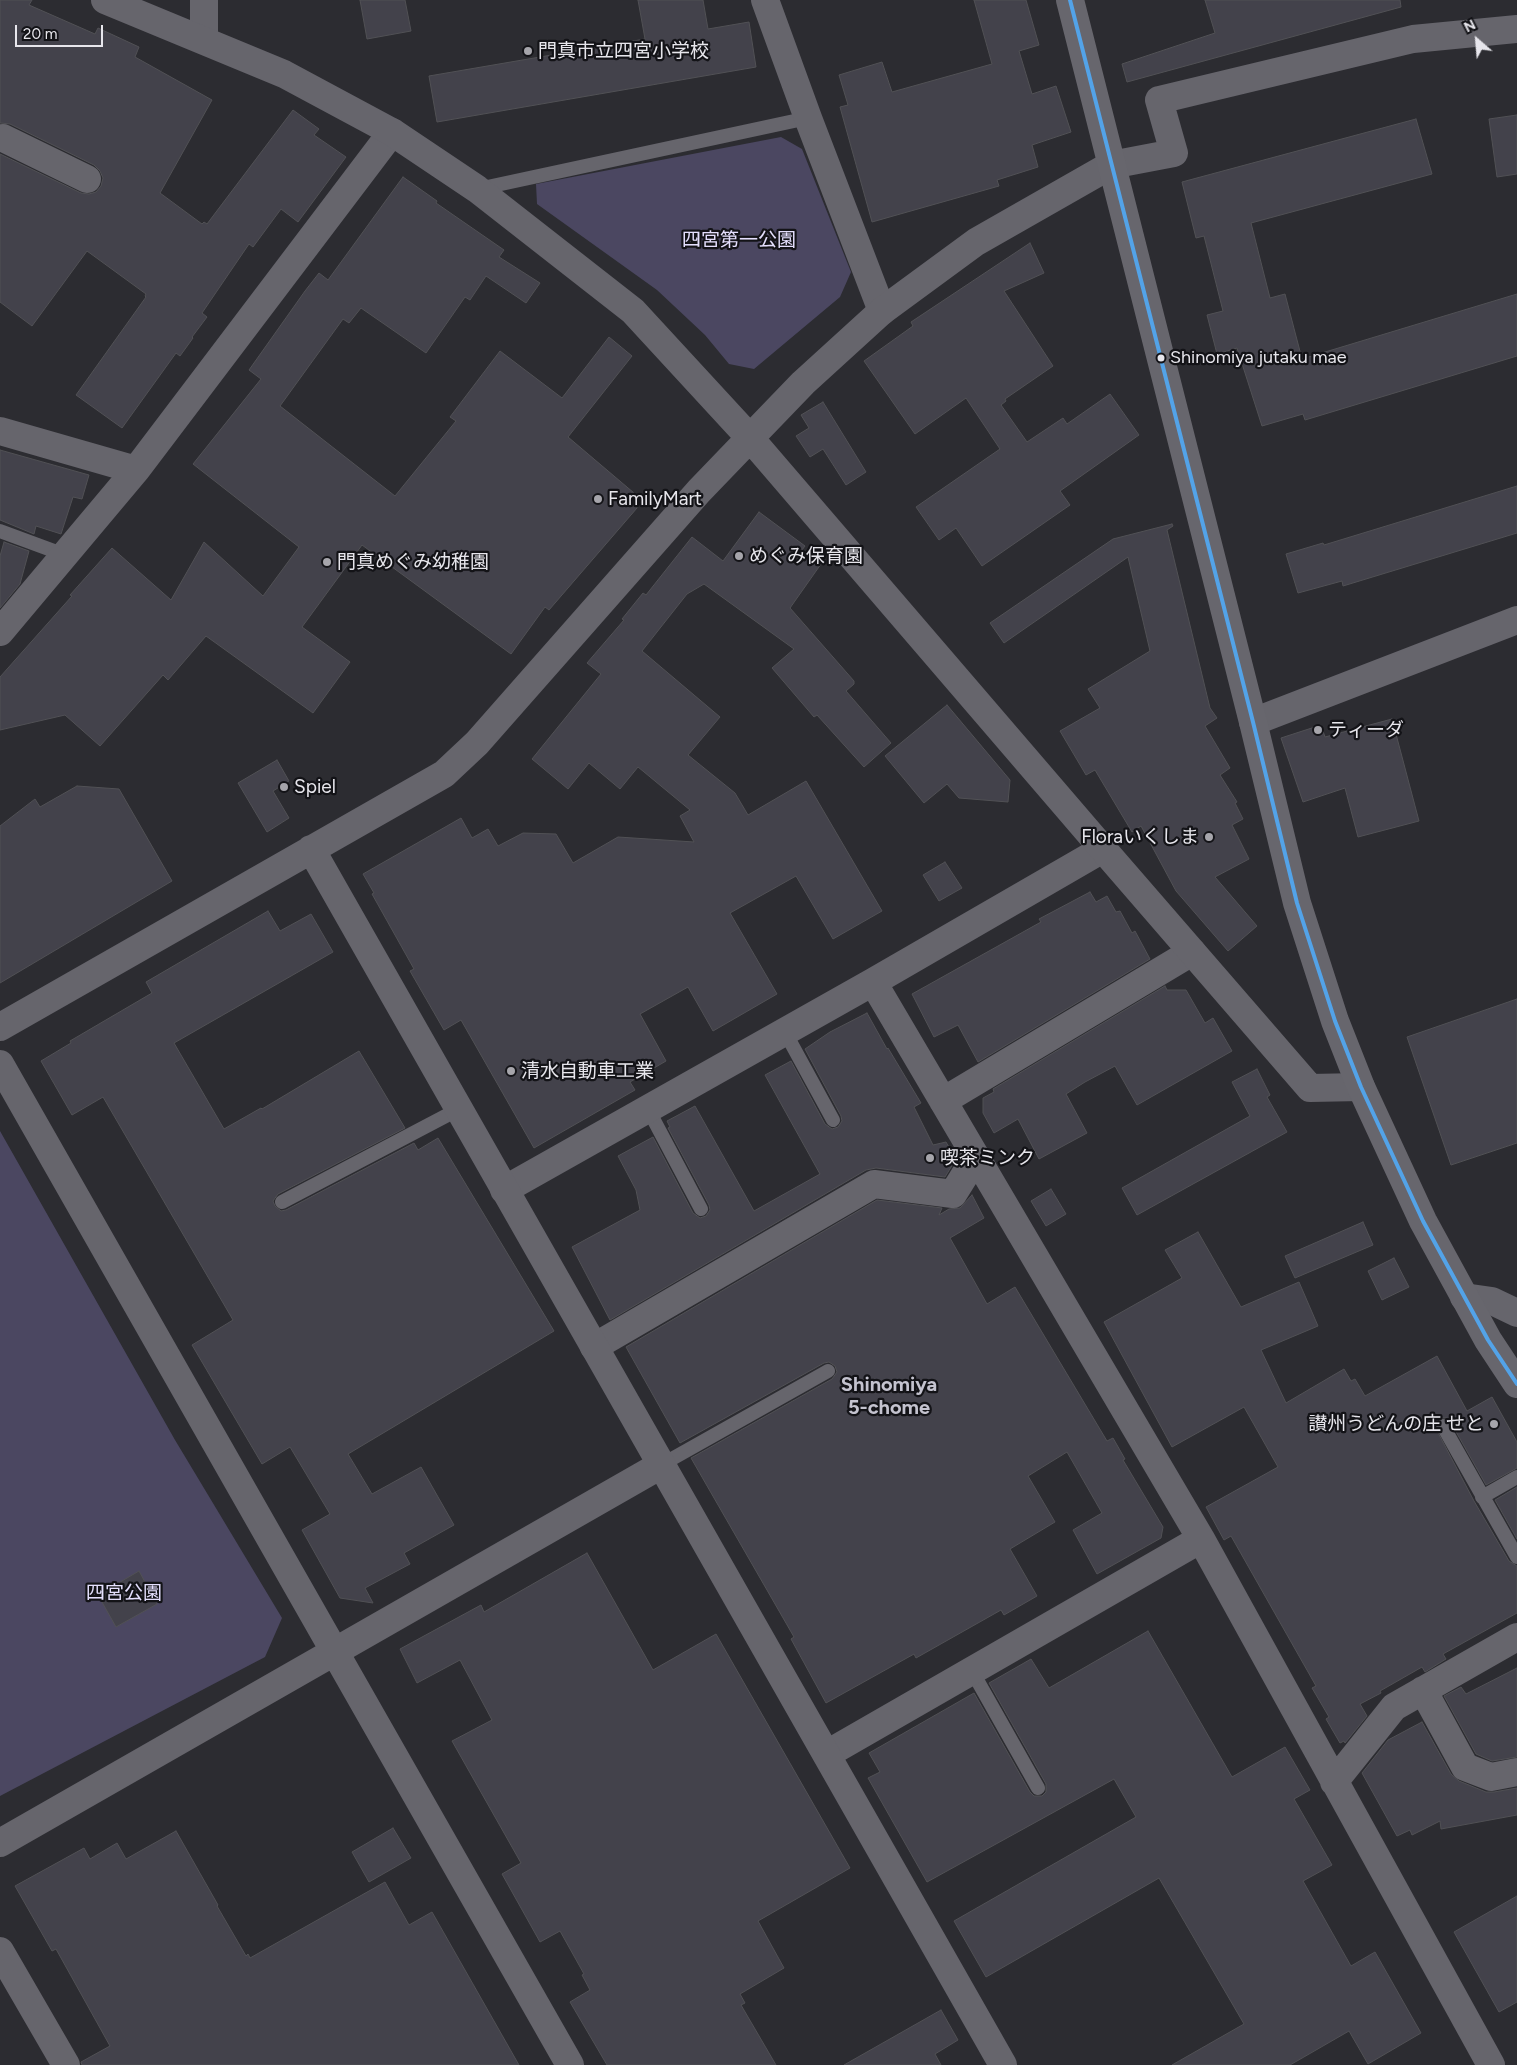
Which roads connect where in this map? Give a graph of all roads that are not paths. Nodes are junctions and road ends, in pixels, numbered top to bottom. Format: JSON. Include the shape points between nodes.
{"nodes":[{"id":1,"x":105,"y":0,"type":"edge"},
{"id":2,"x":204,"y":0,"type":"edge"},
{"id":3,"x":765,"y":0,"type":"edge"},
{"id":4,"x":1070,"y":0,"type":"edge"},
{"id":5,"x":1517,"y":29,"type":"edge"},
{"id":6,"x":204,"y":40,"type":"junction"},
{"id":7,"x":808,"y":118,"type":"junction"},
{"id":8,"x":392,"y":132,"type":"junction"},
{"id":9,"x":1,"y":140,"type":"edge"},
{"id":10,"x":1111,"y":165,"type":"junction"},
{"id":11,"x":87,"y":179,"type":"dead end"},
{"id":12,"x":477,"y":189,"type":"junction"},
{"id":13,"x":882,"y":311,"type":"junction"},
{"id":14,"x":0,"y":431,"type":"edge"},
{"id":15,"x":750,"y":438,"type":"junction"},
{"id":16,"x":136,"y":470,"type":"junction"},
{"id":17,"x":0,"y":531,"type":"edge"},
{"id":18,"x":64,"y":555,"type":"junction"},
{"id":19,"x":1517,"y":620,"type":"edge"},
{"id":20,"x":0,"y":632,"type":"edge"},
{"id":21,"x":1254,"y":722,"type":"junction"},
{"id":22,"x":311,"y":849,"type":"junction"},
{"id":23,"x":1103,"y":849,"type":"junction"},
{"id":24,"x":1192,"y":952,"type":"junction"},
{"id":25,"x":873,"y":982,"type":"junction"},
{"id":26,"x":0,"y":1026,"type":"edge"},
{"id":27,"x":784,"y":1032,"type":"junction"},
{"id":28,"x":0,"y":1064,"type":"edge"},
{"id":29,"x":1361,"y":1087,"type":"junction"},
{"id":30,"x":943,"y":1101,"type":"junction"},
{"id":31,"x":459,"y":1109,"type":"junction"},
{"id":32,"x":648,"y":1109,"type":"junction"},
{"id":33,"x":833,"y":1120,"type":"dead end"},
{"id":34,"x":976,"y":1157,"type":"junction"},
{"id":35,"x":504,"y":1190,"type":"junction"},
{"id":36,"x":282,"y":1202,"type":"dead end"},
{"id":37,"x":701,"y":1209,"type":"dead end"},
{"id":38,"x":1464,"y":1298,"type":"junction"},
{"id":39,"x":1517,"y":1313,"type":"edge"},
{"id":40,"x":594,"y":1347,"type":"junction"},
{"id":41,"x":828,"y":1371,"type":"dead end"},
{"id":42,"x":1517,"y":1384,"type":"edge"},
{"id":43,"x":1442,"y":1426,"type":"dead end"},
{"id":44,"x":662,"y":1465,"type":"junction"},
{"id":45,"x":1517,"y":1477,"type":"edge"},
{"id":46,"x":1482,"y":1497,"type":"junction"},
{"id":47,"x":1201,"y":1539,"type":"junction"},
{"id":48,"x":1517,"y":1556,"type":"edge"},
{"id":49,"x":1517,"y":1637,"type":"edge"},
{"id":50,"x":336,"y":1651,"type":"junction"},
{"id":51,"x":972,"y":1671,"type":"junction"},
{"id":52,"x":1423,"y":1690,"type":"junction"},
{"id":53,"x":827,"y":1754,"type":"junction"},
{"id":54,"x":1517,"y":1772,"type":"edge"},
{"id":55,"x":1334,"y":1782,"type":"junction"},
{"id":56,"x":1038,"y":1788,"type":"dead end"},
{"id":57,"x":0,"y":1843,"type":"edge"},
{"id":58,"x":0,"y":1950,"type":"edge"},
{"id":59,"x":66,"y":2065,"type":"edge"},
{"id":60,"x":570,"y":2065,"type":"edge"},
{"id":61,"x":1003,"y":2065,"type":"edge"},
{"id":62,"x":1491,"y":2065,"type":"edge"}],
"edges":[{"from":1,"to":6,"type":"street"},
{"from":2,"to":6,"type":"street"},
{"from":3,"to":7,"type":"street"},
{"from":4,"to":10,"type":"main road"},
{"from":5,"to":10,"type":"street","via":[[1413,39],[1159,100],[1174,153]]},
{"from":6,"to":8,"type":"street","via":[[284,74]]},
{"from":7,"to":12,"type":"lane"},
{"from":7,"to":13,"type":"street"},
{"from":8,"to":12,"type":"street"},
{"from":8,"to":16,"type":"street"},
{"from":9,"to":11,"type":"street"},
{"from":10,"to":13,"type":"street","via":[[976,242]]},
{"from":10,"to":21,"type":"main road"},
{"from":12,"to":15,"type":"street","via":[[633,311]]},
{"from":13,"to":15,"type":"street","via":[[803,383]]},
{"from":14,"to":16,"type":"street"},
{"from":15,"to":22,"type":"street","via":[[699,491],[477,743],[444,774]]},
{"from":15,"to":23,"type":"street"},
{"from":16,"to":18,"type":"street"},
{"from":17,"to":18,"type":"lane"},
{"from":18,"to":20,"type":"street"},
{"from":19,"to":21,"type":"street"},
{"from":21,"to":29,"type":"main road","via":[[1297,903],[1335,1021]]},
{"from":22,"to":26,"type":"street"},
{"from":22,"to":31,"type":"street"},
{"from":23,"to":24,"type":"street"},
{"from":23,"to":25,"type":"street"},
{"from":24,"to":29,"type":"street","via":[[1310,1088]]},
{"from":24,"to":30,"type":"street"},
{"from":25,"to":27,"type":"street"},
{"from":25,"to":30,"type":"street"},
{"from":27,"to":32,"type":"street"},
{"from":27,"to":33,"type":"lane"},
{"from":28,"to":50,"type":"street"},
{"from":29,"to":38,"type":"main road","via":[[1423,1221]]},
{"from":30,"to":34,"type":"street"},
{"from":31,"to":35,"type":"street"},
{"from":31,"to":36,"type":"lane"},
{"from":32,"to":35,"type":"street"},
{"from":32,"to":37,"type":"lane"},
{"from":34,"to":40,"type":"street","via":[[953,1194],[874,1184]]},
{"from":34,"to":47,"type":"street"},
{"from":35,"to":40,"type":"street"},
{"from":38,"to":39,"type":"street","via":[[1492,1301]]},
{"from":38,"to":42,"type":"main road"},
{"from":40,"to":44,"type":"street"},
{"from":41,"to":44,"type":"lane"},
{"from":43,"to":46,"type":"lane"},
{"from":44,"to":50,"type":"street"},
{"from":44,"to":53,"type":"street"},
{"from":45,"to":46,"type":"lane"},
{"from":46,"to":48,"type":"lane"},
{"from":47,"to":51,"type":"street"},
{"from":47,"to":55,"type":"street"},
{"from":49,"to":52,"type":"street"},
{"from":50,"to":57,"type":"street"},
{"from":50,"to":60,"type":"street"},
{"from":51,"to":53,"type":"street"},
{"from":51,"to":56,"type":"lane"},
{"from":52,"to":54,"type":"street","via":[[1465,1767],[1491,1777]]},
{"from":52,"to":55,"type":"street","via":[[1394,1706]]},
{"from":53,"to":61,"type":"street"},
{"from":55,"to":62,"type":"street"},
{"from":58,"to":59,"type":"street"}]}
